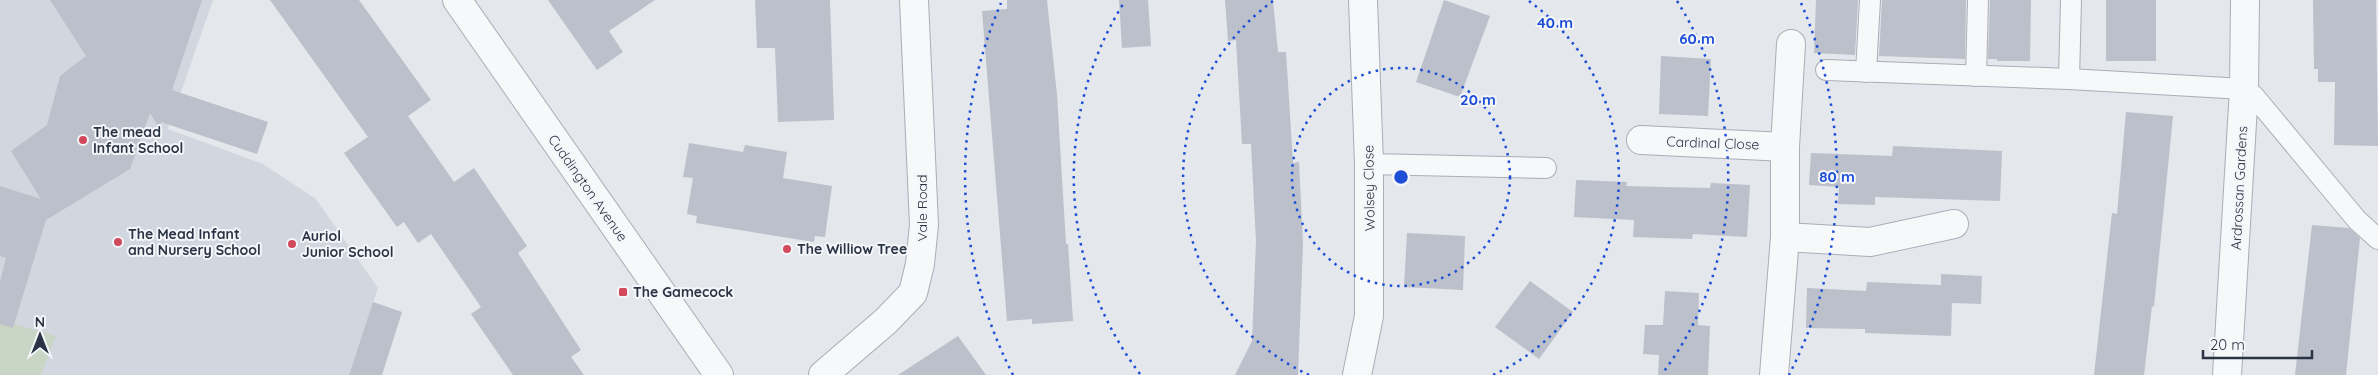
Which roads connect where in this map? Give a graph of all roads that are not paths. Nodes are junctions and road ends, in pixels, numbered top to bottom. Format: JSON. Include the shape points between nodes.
{"nodes":[{"id":1,"x":457,"y":0,"type":"edge"},
{"id":2,"x":914,"y":0,"type":"edge"},
{"id":3,"x":1363,"y":0,"type":"edge"},
{"id":4,"x":1870,"y":0,"type":"edge"},
{"id":5,"x":1978,"y":0,"type":"edge"},
{"id":6,"x":2071,"y":0,"type":"edge"},
{"id":7,"x":2244,"y":0,"type":"edge"},
{"id":8,"x":1791,"y":44,"type":"dead end"},
{"id":9,"x":1826,"y":70,"type":"dead end"},
{"id":10,"x":1866,"y":72,"type":"junction"},
{"id":11,"x":1976,"y":76,"type":"junction"},
{"id":12,"x":2069,"y":79,"type":"junction"},
{"id":13,"x":2244,"y":90,"type":"junction"},
{"id":14,"x":1641,"y":140,"type":"dead end"},
{"id":15,"x":1785,"y":146,"type":"junction"},
{"id":16,"x":1369,"y":164,"type":"junction"},
{"id":17,"x":1546,"y":168,"type":"dead end"},
{"id":18,"x":1954,"y":224,"type":"dead end"},
{"id":19,"x":1785,"y":237,"type":"junction"},
{"id":20,"x":2378,"y":239,"type":"edge"},
{"id":21,"x":719,"y":375,"type":"edge"},
{"id":22,"x":823,"y":375,"type":"edge"},
{"id":23,"x":1357,"y":375,"type":"edge"},
{"id":24,"x":1774,"y":375,"type":"edge"},
{"id":25,"x":2227,"y":375,"type":"edge"}],
"edges":[{"from":1,"to":21,"type":"street","name":"Cuddington Avenue"},
{"from":2,"to":22,"type":"street","name":"Vale Road","via":[[924,225],[914,293]]},
{"from":3,"to":16,"type":"street","name":"Wolsey Close"},
{"from":4,"to":10,"type":"lane"},
{"from":5,"to":11,"type":"lane"},
{"from":6,"to":12,"type":"lane"},
{"from":7,"to":13,"type":"street","name":"Ardrossan Gardens"},
{"from":8,"to":15,"type":"street"},
{"from":9,"to":10,"type":"lane"},
{"from":10,"to":11,"type":"lane"},
{"from":11,"to":12,"type":"lane"},
{"from":12,"to":13,"type":"lane"},
{"from":13,"to":20,"type":"lane","via":[[2254,96],[2357,220]]},
{"from":13,"to":25,"type":"street","name":"Ardrossan Gardens"},
{"from":14,"to":15,"type":"street","name":"Cardinal Close"},
{"from":15,"to":19,"type":"street"},
{"from":16,"to":17,"type":"lane"},
{"from":16,"to":23,"type":"street","name":"Wolsey Close","via":[[1369,316]]},
{"from":18,"to":19,"type":"street","via":[[1870,242]]},
{"from":19,"to":24,"type":"street"}]}
